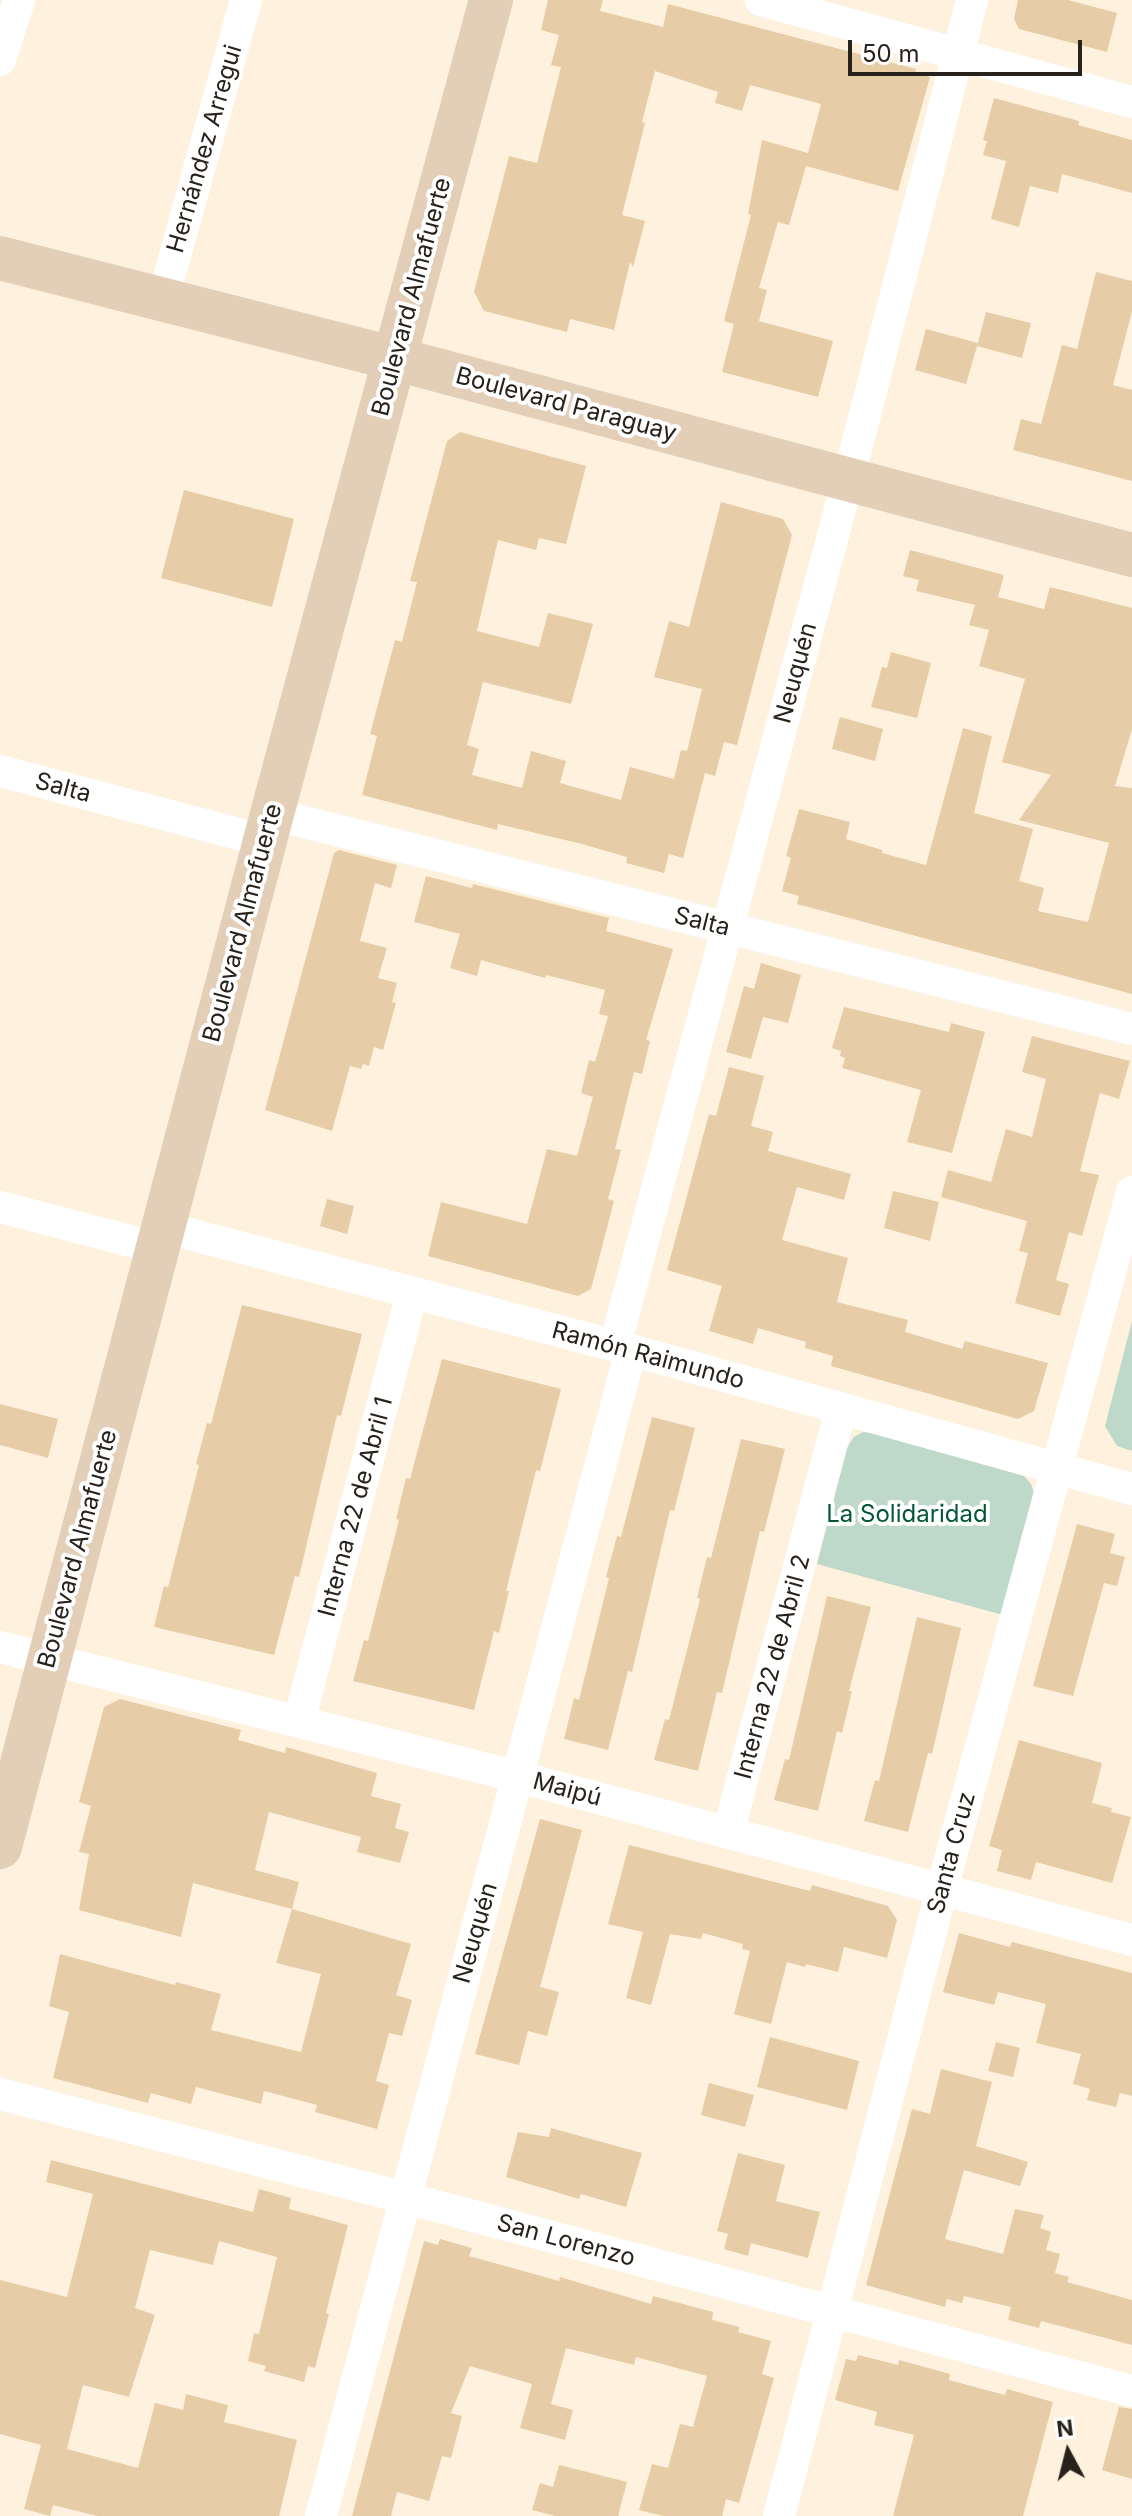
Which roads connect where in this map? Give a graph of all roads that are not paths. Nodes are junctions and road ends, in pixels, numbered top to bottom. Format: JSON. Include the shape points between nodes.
{"nodes":[{"id":1,"x":246,"y":0,"type":"edge"},
{"id":2,"x":491,"y":0,"type":"edge"},
{"id":3,"x":761,"y":0,"type":"edge"},
{"id":4,"x":972,"y":0,"type":"edge"},
{"id":5,"x":12,"y":2,"type":"edge"},
{"id":6,"x":957,"y":55,"type":"junction"},
{"id":7,"x":0,"y":60,"type":"edge"},
{"id":8,"x":1132,"y":102,"type":"edge"},
{"id":9,"x":0,"y":258,"type":"edge"},
{"id":10,"x":163,"y":299,"type":"junction"},
{"id":11,"x":396,"y":359,"type":"junction"},
{"id":12,"x":848,"y":480,"type":"junction"},
{"id":13,"x":1132,"y":555,"type":"edge"},
{"id":14,"x":0,"y":771,"type":"edge"},
{"id":15,"x":268,"y":828,"type":"junction"},
{"id":16,"x":727,"y":929,"type":"junction"},
{"id":17,"x":1132,"y":1029,"type":"edge"},
{"id":18,"x":1132,"y":1192,"type":"edge"},
{"id":19,"x":0,"y":1207,"type":"edge"},
{"id":20,"x":160,"y":1238,"type":"junction"},
{"id":21,"x":412,"y":1293,"type":"junction"},
{"id":22,"x":623,"y":1348,"type":"junction"},
{"id":23,"x":841,"y":1409,"type":"junction"},
{"id":24,"x":1058,"y":1469,"type":"junction"},
{"id":25,"x":1132,"y":1489,"type":"edge"},
{"id":26,"x":0,"y":1647,"type":"edge"},
{"id":27,"x":49,"y":1659,"type":"junction"},
{"id":28,"x":299,"y":1721,"type":"junction"},
{"id":29,"x":519,"y":1777,"type":"junction"},
{"id":30,"x":728,"y":1833,"type":"junction"},
{"id":31,"x":0,"y":1847,"type":"edge"},
{"id":32,"x":942,"y":1889,"type":"junction"},
{"id":33,"x":1132,"y":1940,"type":"edge"},
{"id":34,"x":0,"y":2094,"type":"edge"},
{"id":35,"x":402,"y":2197,"type":"junction"},
{"id":36,"x":833,"y":2312,"type":"junction"},
{"id":37,"x":1132,"y":2391,"type":"edge"},
{"id":38,"x":321,"y":2516,"type":"edge"},
{"id":39,"x":779,"y":2516,"type":"edge"}],
"edges":[{"from":1,"to":10,"type":"street","name":"Hernández Arregui"},
{"from":2,"to":11,"type":"main road","name":"Boulevard Almafuerte"},
{"from":3,"to":6,"type":"street"},
{"from":4,"to":6,"type":"street","name":"Neuquén"},
{"from":5,"to":7,"type":"street"},
{"from":6,"to":8,"type":"street"},
{"from":6,"to":12,"type":"street","name":"Neuquén"},
{"from":9,"to":10,"type":"main road","name":"Boulevard Paraguay"},
{"from":10,"to":11,"type":"main road","name":"Boulevard Paraguay"},
{"from":11,"to":12,"type":"main road","name":"Boulevard Paraguay"},
{"from":11,"to":15,"type":"main road","name":"Boulevard Almafuerte"},
{"from":12,"to":13,"type":"main road","name":"Boulevard Paraguay"},
{"from":12,"to":16,"type":"street","name":"Neuquén"},
{"from":14,"to":15,"type":"street","name":"Salta"},
{"from":15,"to":16,"type":"street","name":"Salta"},
{"from":15,"to":20,"type":"main road","name":"Boulevard Almafuerte"},
{"from":16,"to":17,"type":"street","name":"Salta"},
{"from":16,"to":22,"type":"street","name":"Neuquén"},
{"from":18,"to":24,"type":"street","name":"Santa Cruz"},
{"from":19,"to":20,"type":"street","name":"Ramón Raimundo"},
{"from":20,"to":21,"type":"street","name":"Ramón Raimundo"},
{"from":20,"to":27,"type":"main road","name":"Boulevard Almafuerte"},
{"from":21,"to":22,"type":"street","name":"Ramón Raimundo"},
{"from":21,"to":28,"type":"street","name":"Interna 22 de Abril 1"},
{"from":22,"to":23,"type":"street","name":"Ramón Raimundo"},
{"from":22,"to":29,"type":"street","name":"Neuquén"},
{"from":23,"to":24,"type":"street","name":"Ramón Raimundo"},
{"from":23,"to":30,"type":"street","name":"Interna 22 de Abril 2"},
{"from":24,"to":25,"type":"street","name":"Ramón Raimundo"},
{"from":24,"to":32,"type":"street","name":"Santa Cruz"},
{"from":26,"to":27,"type":"street","name":"Maipú"},
{"from":27,"to":28,"type":"street","name":"Maipú"},
{"from":27,"to":31,"type":"main road","name":"Boulevard Almafuerte"},
{"from":28,"to":29,"type":"street","name":"Maipú"},
{"from":29,"to":30,"type":"street","name":"Maipú"},
{"from":29,"to":35,"type":"street","name":"Neuquén"},
{"from":30,"to":32,"type":"street","name":"Maipú"},
{"from":32,"to":33,"type":"street","name":"Maipú"},
{"from":32,"to":36,"type":"street","name":"Santa Cruz"},
{"from":34,"to":35,"type":"street","name":"San Lorenzo"},
{"from":35,"to":36,"type":"street","name":"San Lorenzo"},
{"from":35,"to":38,"type":"street","name":"Neuquén"},
{"from":36,"to":37,"type":"street","name":"San Lorenzo"},
{"from":36,"to":39,"type":"street","name":"Santa Cruz"}]}
